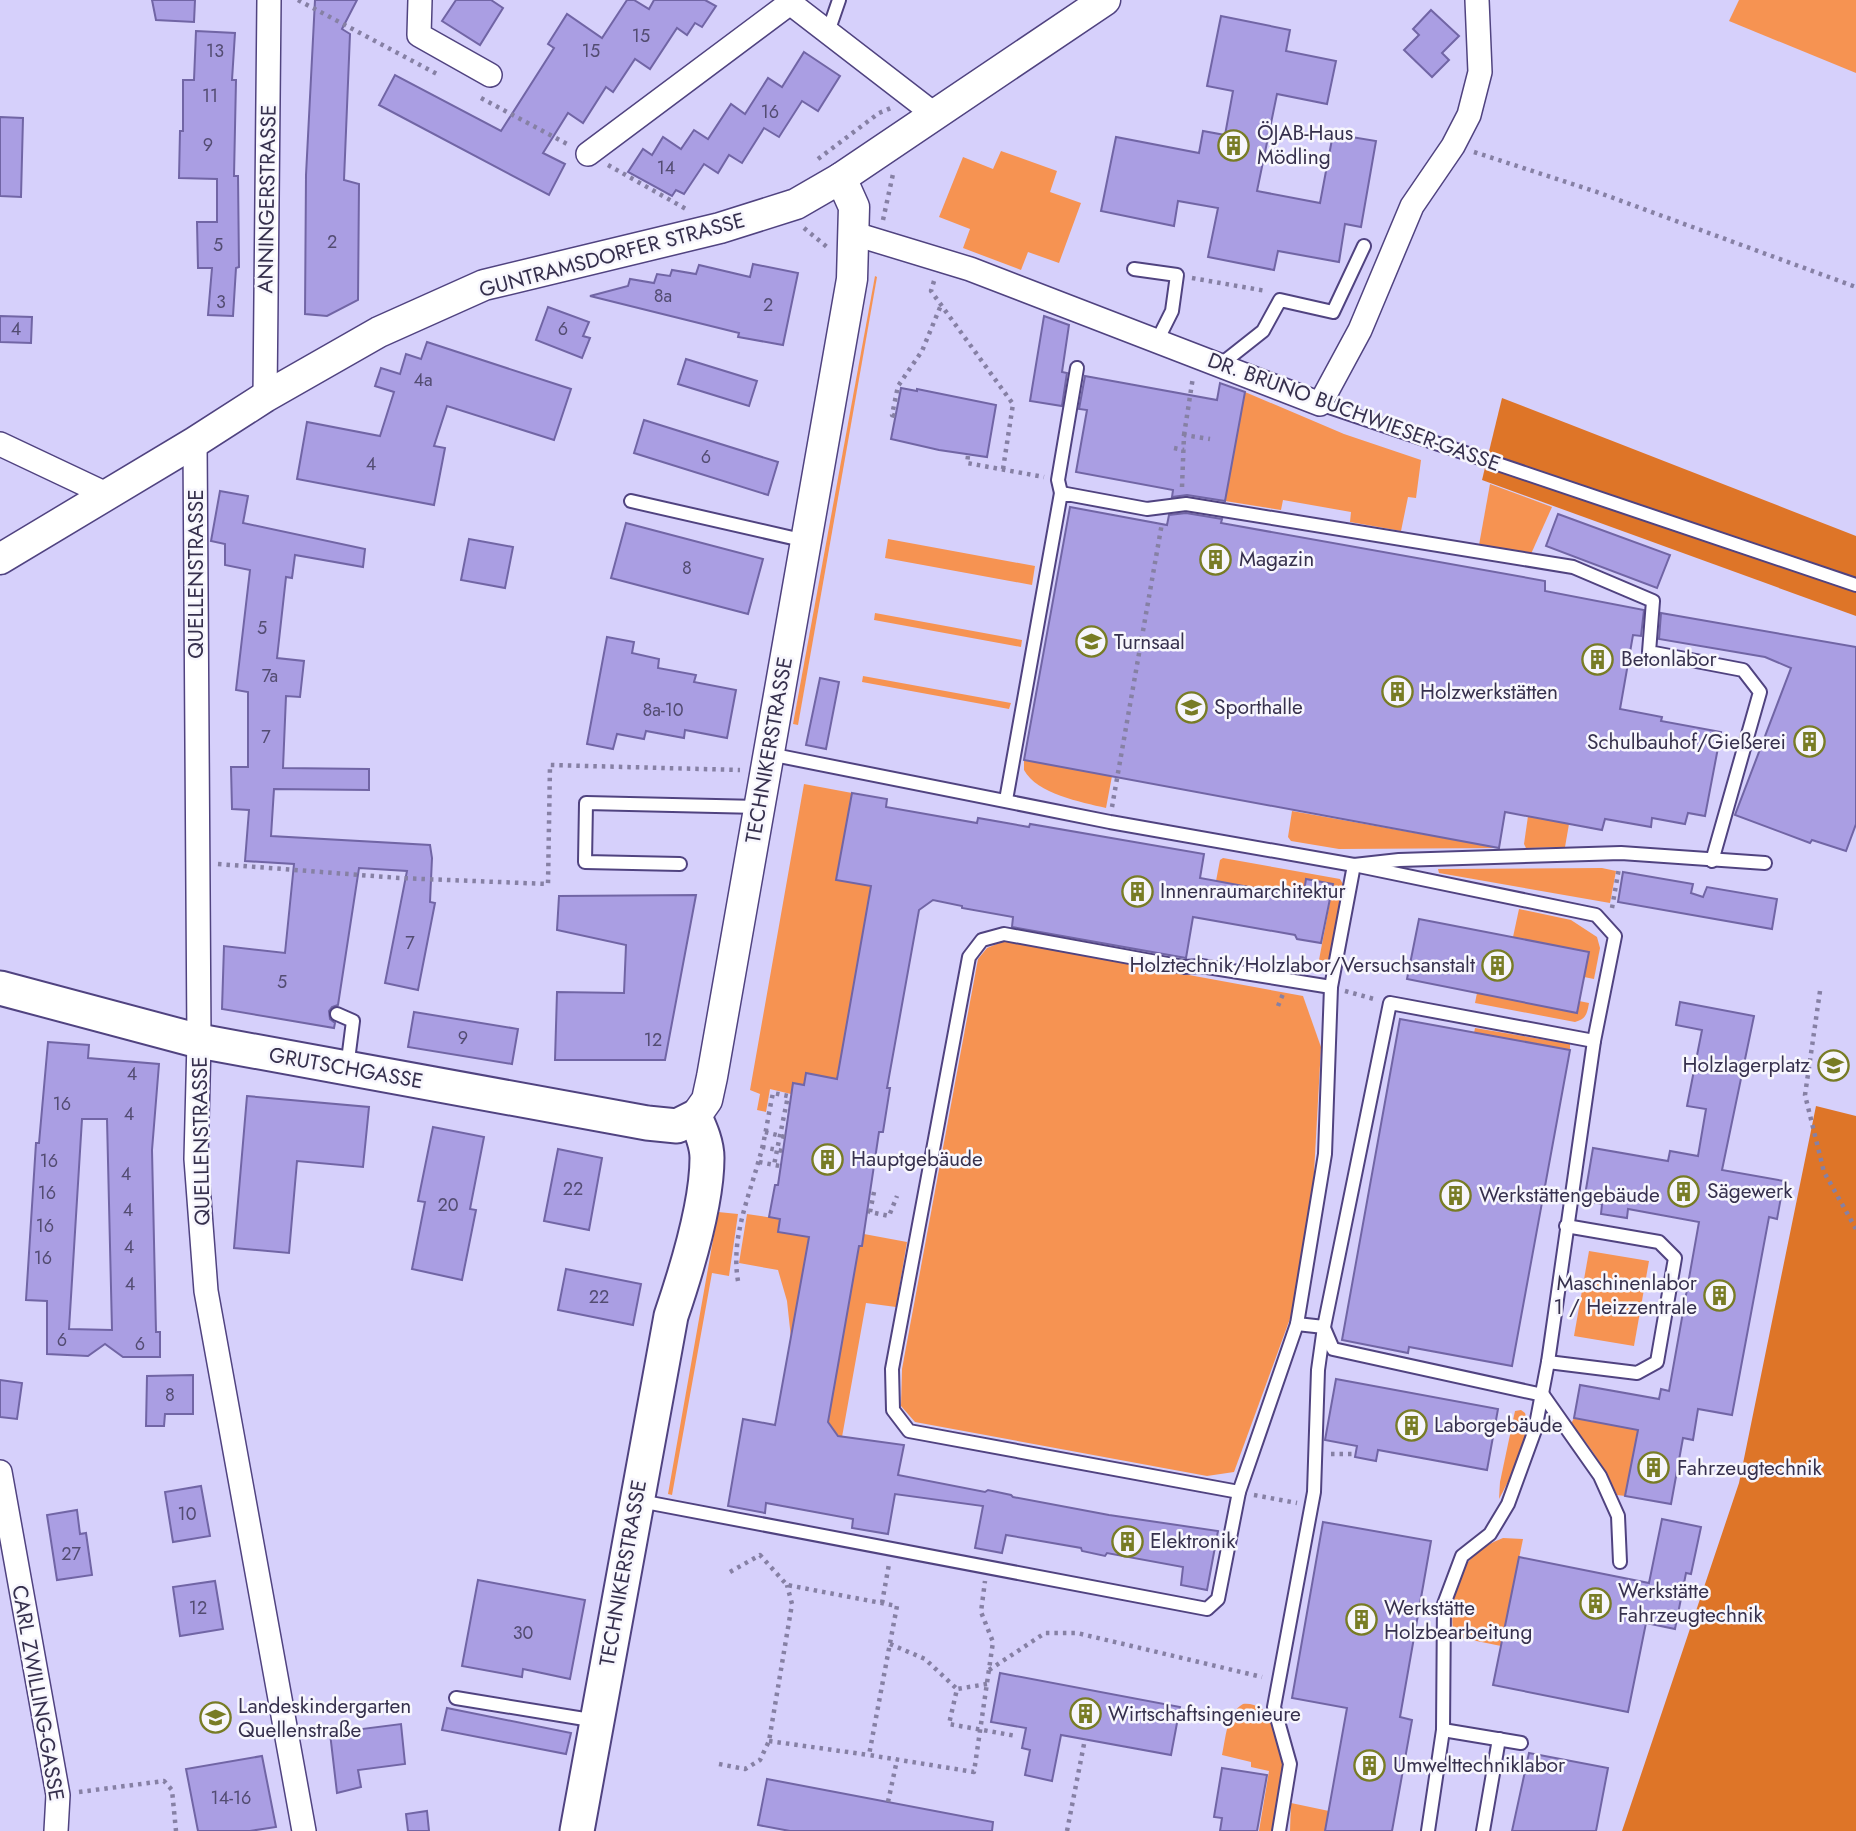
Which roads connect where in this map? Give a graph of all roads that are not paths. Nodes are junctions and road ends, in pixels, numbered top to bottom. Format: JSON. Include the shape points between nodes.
{"nodes":[{"id":1,"x":269,"y":0,"type":"edge"},
{"id":2,"x":420,"y":0,"type":"edge"},
{"id":3,"x":839,"y":0,"type":"edge"},
{"id":4,"x":1105,"y":0,"type":"edge"},
{"id":5,"x":1477,"y":0,"type":"edge"},
{"id":6,"x":828,"y":32,"type":"junction"},
{"id":7,"x":490,"y":75,"type":"dead end"},
{"id":8,"x":934,"y":114,"type":"junction"},
{"id":9,"x":588,"y":155,"type":"road end"},
{"id":10,"x":841,"y":178,"type":"junction"},
{"id":11,"x":855,"y":234,"type":"junction"},
{"id":12,"x":1364,"y":246,"type":"dead end"},
{"id":13,"x":1134,"y":269,"type":"dead end"},
{"id":14,"x":1157,"y":341,"type":"junction"},
{"id":15,"x":1220,"y":365,"type":"junction"},
{"id":16,"x":1077,"y":368,"type":"dead end"},
{"id":17,"x":265,"y":397,"type":"junction"},
{"id":18,"x":1320,"y":404,"type":"junction"},
{"id":19,"x":195,"y":442,"type":"junction"},
{"id":20,"x":0,"y":444,"type":"edge"},
{"id":21,"x":1061,"y":493,"type":"junction"},
{"id":22,"x":106,"y":494,"type":"junction"},
{"id":23,"x":631,"y":501,"type":"dead end"},
{"id":24,"x":806,"y":541,"type":"junction"},
{"id":25,"x":0,"y":559,"type":"edge"},
{"id":26,"x":1856,"y":585,"type":"edge"},
{"id":27,"x":767,"y":762,"type":"junction"},
{"id":28,"x":1006,"y":800,"type":"junction"},
{"id":29,"x":759,"y":807,"type":"junction"},
{"id":30,"x":1712,"y":860,"type":"junction"},
{"id":31,"x":1765,"y":863,"type":"dead end"},
{"id":32,"x":680,"y":864,"type":"dead end"},
{"id":33,"x":1354,"y":865,"type":"junction"},
{"id":34,"x":1331,"y":987,"type":"junction"},
{"id":35,"x":0,"y":988,"type":"edge"},
{"id":36,"x":337,"y":1014,"type":"dead end"},
{"id":37,"x":199,"y":1041,"type":"junction"},
{"id":38,"x":1594,"y":1041,"type":"junction"},
{"id":39,"x":346,"y":1068,"type":"junction"},
{"id":40,"x":686,"y":1122,"type":"junction"},
{"id":41,"x":1566,"y":1226,"type":"junction"},
{"id":42,"x":1297,"y":1324,"type":"junction"},
{"id":43,"x":1324,"y":1327,"type":"junction"},
{"id":44,"x":1548,"y":1362,"type":"junction"},
{"id":45,"x":1543,"y":1395,"type":"junction"},
{"id":46,"x":0,"y":1472,"type":"edge"},
{"id":47,"x":1239,"y":1492,"type":"junction"},
{"id":48,"x":636,"y":1500,"type":"junction"},
{"id":49,"x":1620,"y":1562,"type":"dead end"},
{"id":50,"x":456,"y":1698,"type":"dead end"},
{"id":51,"x":597,"y":1721,"type":"junction"},
{"id":52,"x":1443,"y":1730,"type":"junction"},
{"id":53,"x":1499,"y":1739,"type":"junction"},
{"id":54,"x":1521,"y":1743,"type":"dead end"},
{"id":55,"x":57,"y":1831,"type":"edge"},
{"id":56,"x":304,"y":1831,"type":"edge"},
{"id":57,"x":577,"y":1831,"type":"edge"},
{"id":58,"x":1279,"y":1831,"type":"edge"},
{"id":59,"x":1428,"y":1831,"type":"edge"},
{"id":60,"x":1483,"y":1831,"type":"edge"}],
"edges":[{"from":1,"to":17,"type":"street","name":"ANNINGERSTRASSE"},
{"from":2,"to":7,"type":"street","via":[[419,35]]},
{"from":3,"to":6,"type":"lane"},
{"from":4,"to":8,"type":"street","name":"GUNTRAMSDORFER STRASSE"},
{"from":5,"to":18,"type":"street","via":[[1480,72],[1469,115],[1412,206],[1360,330]]},
{"from":6,"to":8,"type":"street"},
{"from":6,"to":9,"type":"street","via":[[790,3]]},
{"from":8,"to":10,"type":"street","name":"GUNTRAMSDORFER STRASSE"},
{"from":10,"to":11,"type":"street","name":"TECHNIKERSTRASSE","via":[[854,207]]},
{"from":10,"to":17,"type":"street","name":"GUNTRAMSDORFER STRASSE","via":[[796,204],[720,228],[484,285],[379,332]]},
{"from":11,"to":14,"type":"street","name":"DR. BRUNO BUCHWIESER-GASSE","via":[[970,269]]},
{"from":11,"to":24,"type":"street","name":"TECHNIKERSTRASSE","via":[[852,279]]},
{"from":12,"to":15,"type":"lane","via":[[1333,312],[1280,300],[1263,331]]},
{"from":13,"to":14,"type":"lane","via":[[1177,275],[1172,311]]},
{"from":14,"to":15,"type":"street","name":"DR. BRUNO BUCHWIESER-GASSE"},
{"from":15,"to":18,"type":"street","name":"DR. BRUNO BUCHWIESER-GASSE"},
{"from":16,"to":21,"type":"lane","via":[[1058,480]]},
{"from":17,"to":19,"type":"street","name":"GUNTRAMSDORFER STRASSE"},
{"from":18,"to":26,"type":"lane","name":"DR. BRUNO BUCHWIESER-GASSE"},
{"from":19,"to":22,"type":"street","name":"GUNTRAMSDORFER STRASSE"},
{"from":19,"to":37,"type":"street","name":"QUELLENSTRASSE"},
{"from":20,"to":22,"type":"street"},
{"from":21,"to":28,"type":"lane"},
{"from":21,"to":30,"type":"lane","via":[[1147,509],[1186,505],[1573,567],[1653,601],[1649,652],[1743,670],[1760,692]]},
{"from":22,"to":25,"type":"street","name":"GUNTRAMSDORFER STRASSE"},
{"from":23,"to":24,"type":"lane"},
{"from":24,"to":27,"type":"street","name":"TECHNIKERSTRASSE"},
{"from":27,"to":28,"type":"lane"},
{"from":27,"to":29,"type":"street","name":"TECHNIKERSTRASSE"},
{"from":28,"to":33,"type":"lane"},
{"from":29,"to":32,"type":"lane","via":[[586,803],[585,862]]},
{"from":29,"to":40,"type":"street","name":"TECHNIKERSTRASSE","via":[[707,1100]]},
{"from":30,"to":31,"type":"lane"},
{"from":30,"to":33,"type":"lane","via":[[1621,853]]},
{"from":33,"to":34,"type":"lane"},
{"from":33,"to":38,"type":"lane","via":[[1596,915],[1615,936]]},
{"from":34,"to":42,"type":"lane","via":[[1325,1154]]},
{"from":34,"to":47,"type":"lane","via":[[1184,967],[1004,934],[982,940],[969,957],[892,1369],[892,1410],[909,1431]]},
{"from":35,"to":37,"type":"main road","name":"GRUTSCHGASSE"},
{"from":36,"to":39,"type":"lane","via":[[353,1021]]},
{"from":37,"to":39,"type":"main road","name":"GRUTSCHGASSE"},
{"from":37,"to":56,"type":"street","name":"QUELLENSTRASSE","via":[[197,1159],[206,1291]]},
{"from":38,"to":41,"type":"lane"},
{"from":38,"to":43,"type":"lane","via":[[1390,1003]]},
{"from":39,"to":40,"type":"main road","name":"GRUTSCHGASSE","via":[[647,1123]]},
{"from":40,"to":48,"type":"main road","name":"TECHNIKERSTRASSE","via":[[703,1134],[707,1157],[703,1195],[671,1316]]},
{"from":41,"to":44,"type":"lane"},
{"from":41,"to":44,"type":"lane","via":[[1659,1242],[1675,1258],[1657,1362],[1637,1373]]},
{"from":42,"to":43,"type":"lane"},
{"from":42,"to":47,"type":"lane"},
{"from":43,"to":45,"type":"lane","via":[[1333,1349]]},
{"from":43,"to":58,"type":"lane","via":[[1314,1492],[1274,1707],[1290,1764]]},
{"from":44,"to":45,"type":"lane"},
{"from":45,"to":49,"type":"lane","via":[[1600,1476],[1618,1516]]},
{"from":45,"to":52,"type":"lane","via":[[1508,1504],[1490,1534],[1462,1556],[1444,1604]]},
{"from":46,"to":55,"type":"street","name":"CARL ZWILLING-GASSE","via":[[58,1795]]},
{"from":47,"to":48,"type":"lane","via":[[1218,1599],[1207,1609]]},
{"from":48,"to":51,"type":"main road","name":"TECHNIKERSTRASSE"},
{"from":50,"to":51,"type":"lane"},
{"from":51,"to":57,"type":"main road","name":"TECHNIKERSTRASSE"},
{"from":52,"to":53,"type":"lane"},
{"from":52,"to":59,"type":"lane"},
{"from":53,"to":54,"type":"lane"},
{"from":53,"to":60,"type":"lane"}]}
